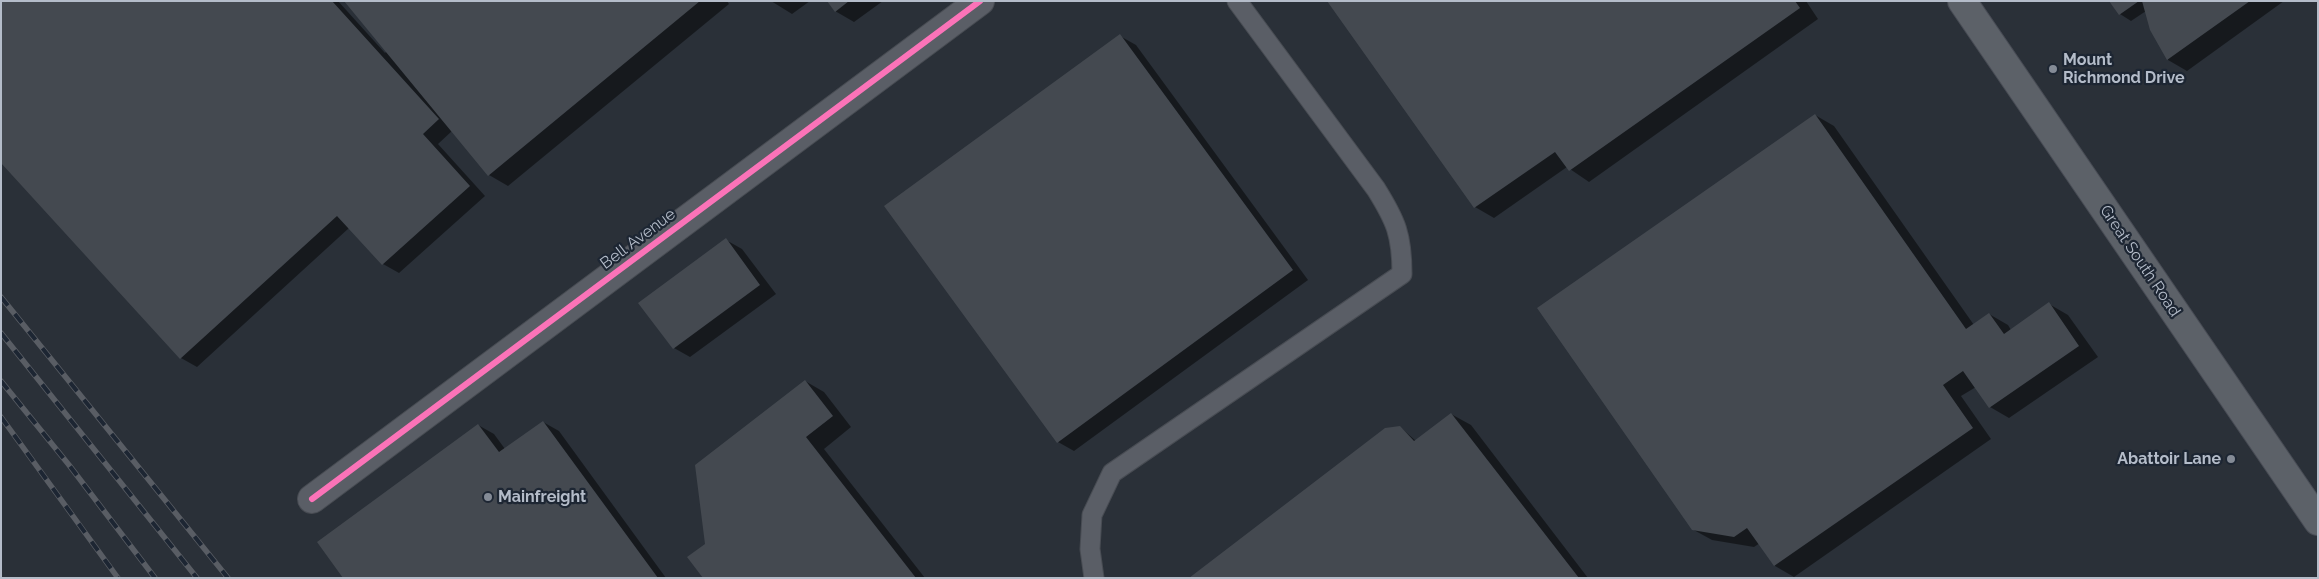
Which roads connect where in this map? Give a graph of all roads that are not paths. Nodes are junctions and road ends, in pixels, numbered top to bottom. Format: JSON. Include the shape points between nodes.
{"nodes":[{"id":1,"x":980,"y":1,"type":"edge"},
{"id":2,"x":1236,"y":1,"type":"edge"},
{"id":3,"x":1962,"y":1,"type":"edge"},
{"id":4,"x":312,"y":499,"type":"dead end"},
{"id":5,"x":2318,"y":521,"type":"edge"},
{"id":6,"x":1094,"y":578,"type":"edge"}],
"edges":[{"from":1,"to":4,"type":"street","name":"Bell Avenue"},
{"from":2,"to":6,"type":"lane","via":[[1394,217],[1402,246],[1402,274],[1112,473],[1092,516],[1090,549]]},
{"from":3,"to":5,"type":"main road","name":"Great South Road"}]}
